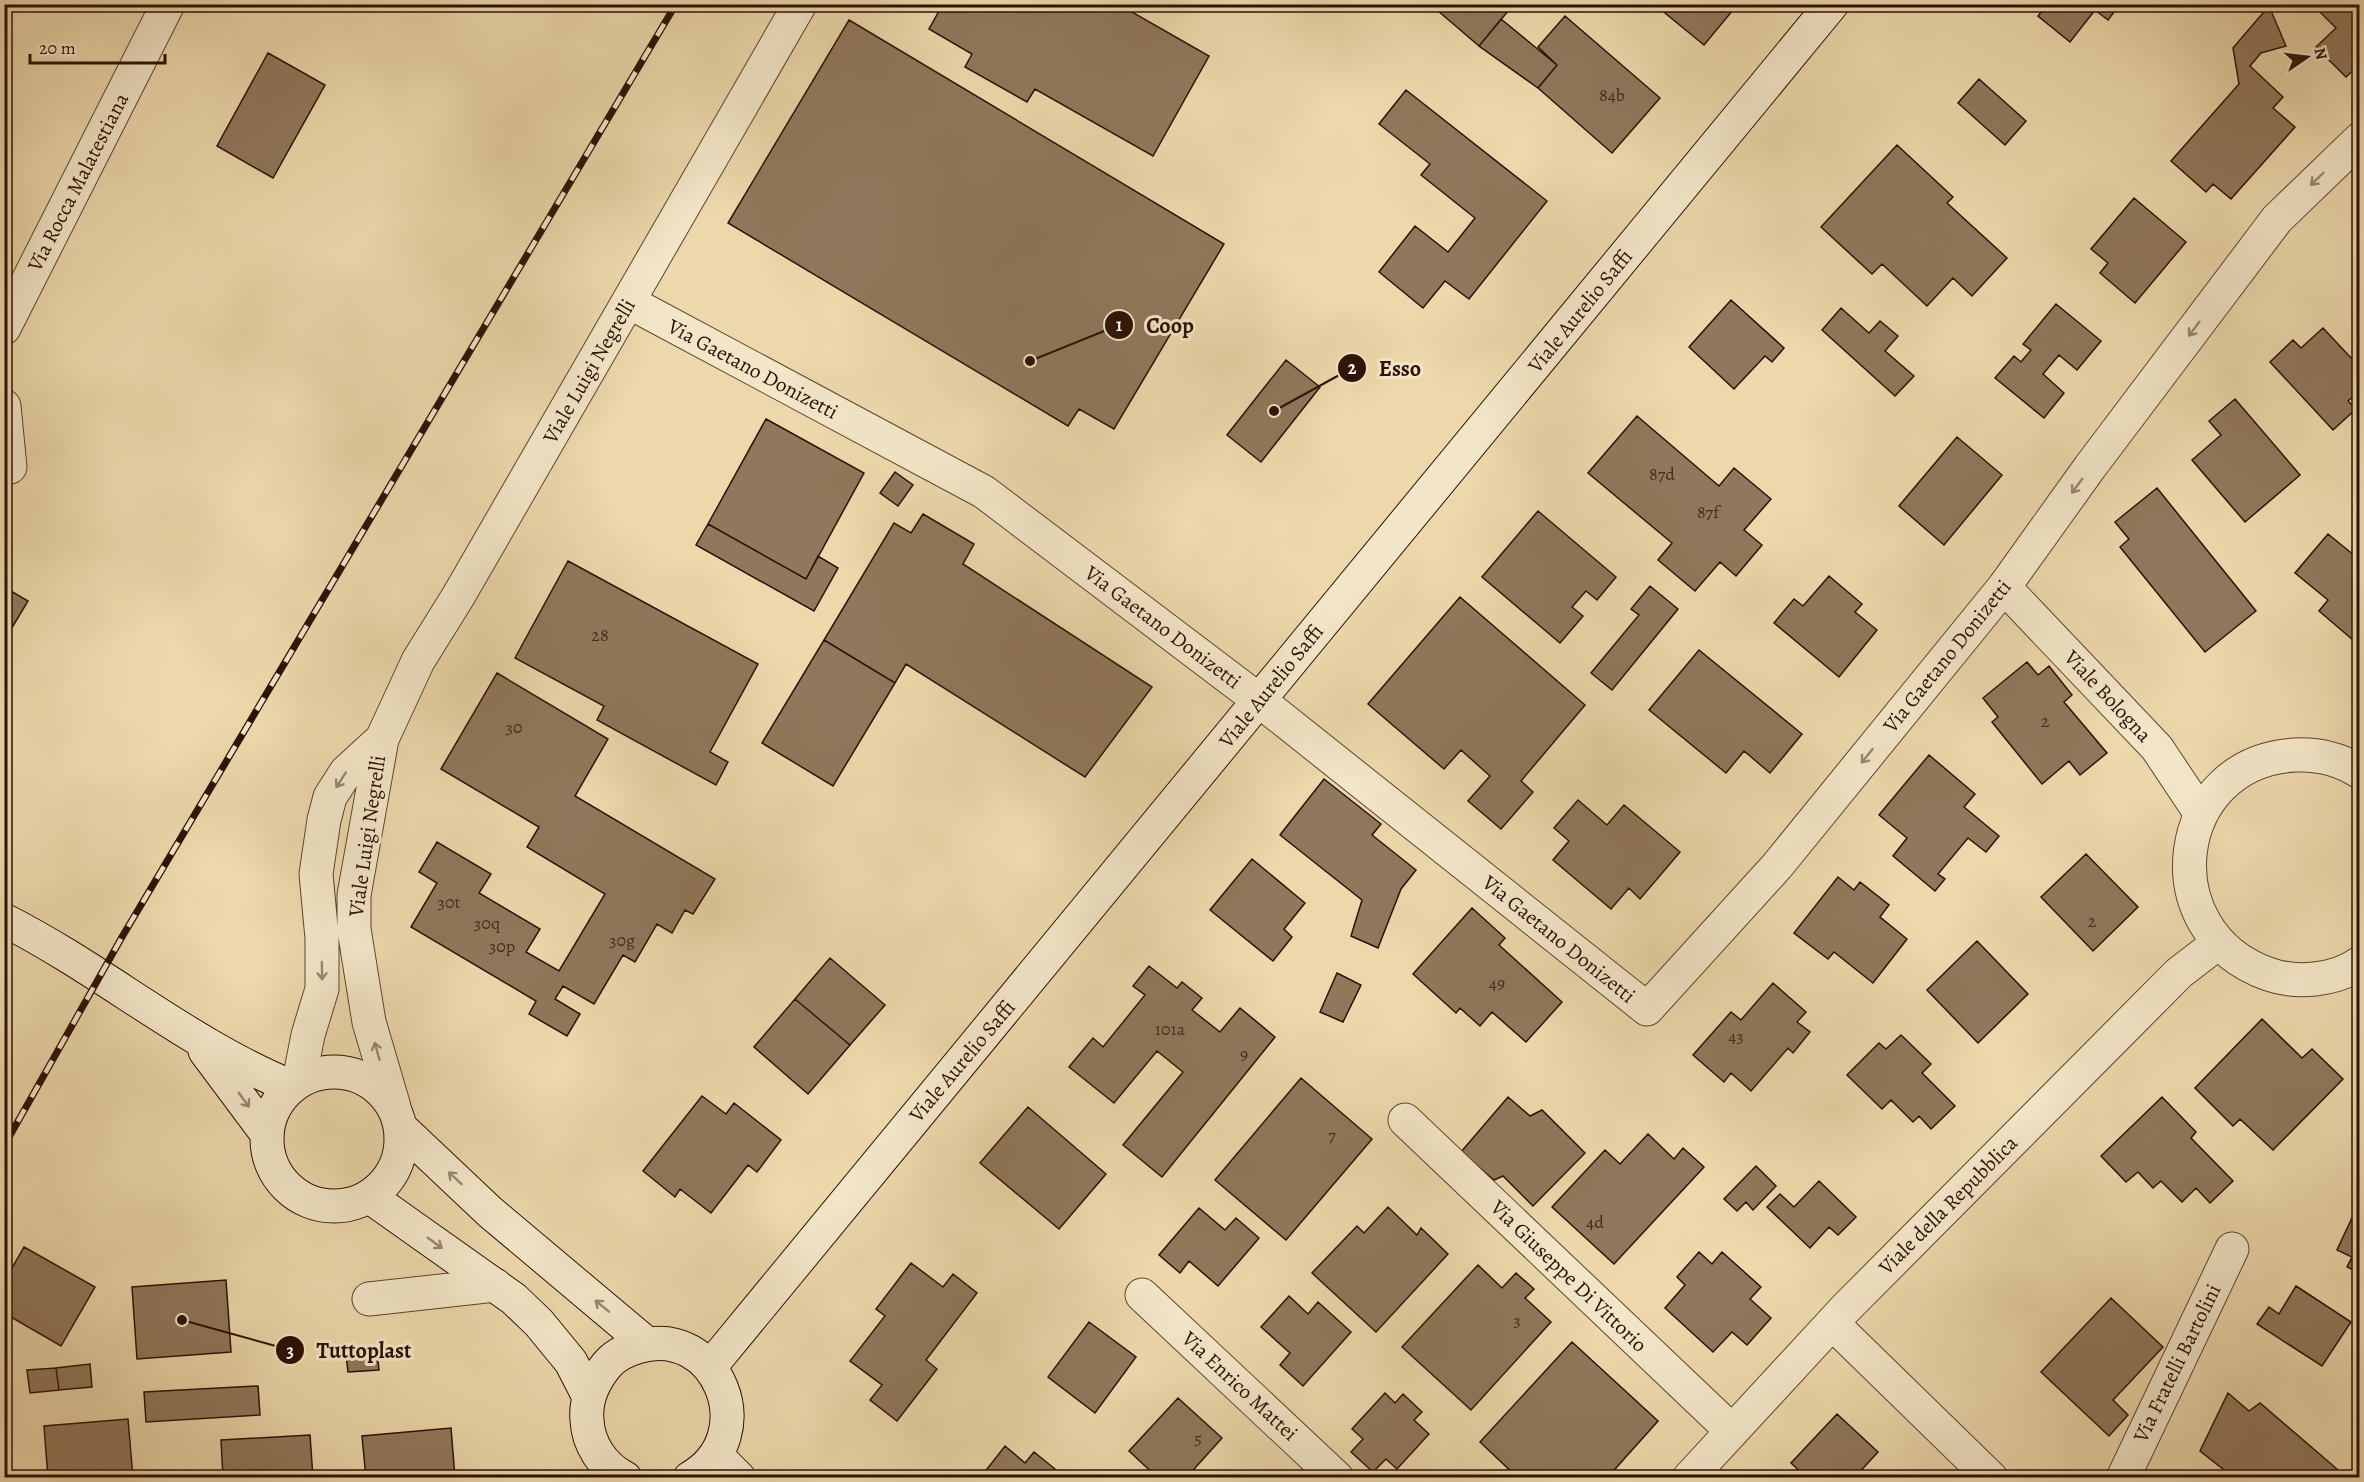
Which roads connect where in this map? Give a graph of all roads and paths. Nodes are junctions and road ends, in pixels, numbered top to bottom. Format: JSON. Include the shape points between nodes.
{"nodes":[{"id":1,"x":168,"y":4,"type":"edge"},
{"id":2,"x":800,"y":4,"type":"edge"},
{"id":3,"x":1832,"y":4,"type":"edge"},
{"id":4,"x":2360,"y":139,"type":"edge"},
{"id":5,"x":629,"y":302,"type":"junction"},
{"id":6,"x":4,"y":328,"type":"edge"},
{"id":7,"x":4,"y":406,"type":"edge"},
{"id":8,"x":9,"y":467,"type":"dead end"},
{"id":9,"x":2004,"y":587,"type":"junction"},
{"id":10,"x":1260,"y":700,"type":"junction"},
{"id":11,"x":382,"y":739,"type":"junction"},
{"id":12,"x":2360,"y":772,"type":"edge"},
{"id":13,"x":2201,"y":814,"type":"junction"},
{"id":14,"x":4,"y":920,"type":"edge"},
{"id":15,"x":2218,"y":943,"type":"junction"},
{"id":16,"x":2360,"y":963,"type":"edge"},
{"id":17,"x":195,"y":1038,"type":"junction"},
{"id":18,"x":295,"y":1084,"type":"junction"},
{"id":19,"x":397,"y":1117,"type":"junction"},
{"id":20,"x":1405,"y":1120,"type":"dead end"},
{"id":21,"x":267,"y":1134,"type":"junction"},
{"id":22,"x":370,"y":1197,"type":"junction"},
{"id":23,"x":2232,"y":1249,"type":"dead end"},
{"id":24,"x":495,"y":1285,"type":"junction"},
{"id":25,"x":1142,"y":1295,"type":"dead end"},
{"id":26,"x":369,"y":1299,"type":"dead end"},
{"id":27,"x":1832,"y":1323,"type":"junction"},
{"id":28,"x":646,"y":1344,"type":"junction"},
{"id":29,"x":710,"y":1367,"type":"junction"},
{"id":30,"x":589,"y":1397,"type":"junction"},
{"id":31,"x":1732,"y":1431,"type":"junction"},
{"id":32,"x":716,"y":1455,"type":"junction"},
{"id":33,"x":607,"y":1471,"type":"edge"},
{"id":34,"x":690,"y":1478,"type":"edge"},
{"id":35,"x":739,"y":1478,"type":"edge"},
{"id":36,"x":1337,"y":1478,"type":"edge"},
{"id":37,"x":1689,"y":1478,"type":"edge"},
{"id":38,"x":1991,"y":1478,"type":"edge"},
{"id":39,"x":2123,"y":1478,"type":"edge"}],
"edges":[{"from":1,"to":6,"type":"street","name":"Via Rocca Malatestiana"},
{"from":2,"to":5,"type":"street","name":"Viale Luigi Negrelli"},
{"from":3,"to":10,"type":"street","name":"Viale Aurelio Saffi"},
{"from":4,"to":9,"type":"street","name":"Via Gaetano Donizetti","one_way":true,"via":[[2277,219]]},
{"from":5,"to":10,"type":"street","name":"Via Gaetano Donizetti","via":[[984,492]]},
{"from":5,"to":11,"type":"street","name":"Viale Luigi Negrelli","via":[[418,661]]},
{"from":7,"to":8,"type":"street"},
{"from":9,"to":10,"type":"street","name":"Via Gaetano Donizetti","one_way":true,"via":[[1777,866],[1647,1009]]},
{"from":9,"to":13,"type":"street","name":"Viale Bologna","via":[[2157,748]]},
{"from":10,"to":29,"type":"street","name":"Viale Aurelio Saffi"},
{"from":11,"to":18,"type":"street","name":"Viale Luigi Negrelli","one_way":true,"via":[[346,772],[330,797],[324,820],[316,874],[322,989]]},
{"from":19,"to":11,"type":"street","name":"Viale Luigi Negrelli","one_way":true,"via":[[369,1022],[354,929],[354,895]]},
{"from":12,"to":13,"type":"street","via":[[2346,763],[2313,754],[2280,756],[2248,767],[2221,787]]},
{"from":13,"to":15,"type":"street","via":[[2190,847],[2189,881],[2199,915]]},
{"from":14,"to":17,"type":"street","via":[[36,936]]},
{"from":15,"to":16,"type":"street","via":[[2247,966],[2281,979],[2318,979]]},
{"from":15,"to":27,"type":"street","name":"Viale della Repubblica","via":[[2179,973]]},
{"from":17,"to":18,"type":"street","via":[[255,1072]]},
{"from":17,"to":21,"type":"street","one_way":true},
{"from":18,"to":19,"type":"street","via":[[319,1073],[341,1072],[362,1078],[381,1090]]},
{"from":18,"to":21,"type":"street","via":[[279,1100]]},
{"from":19,"to":22,"type":"street","via":[[401,1148],[396,1167]]},
{"from":28,"to":19,"type":"street","one_way":true,"via":[[490,1212]]},
{"from":20,"to":31,"type":"street","name":"Via Giuseppe Di Vittorio"},
{"from":21,"to":22,"type":"street","via":[[269,1155],[277,1175],[291,1191],[309,1202],[330,1207],[351,1205]]},
{"from":22,"to":24,"type":"street","one_way":true},
{"from":23,"to":39,"type":"street","name":"Via Fratelli Bartolini"},
{"from":24,"to":26,"type":"street"},
{"from":24,"to":30,"type":"street","via":[[539,1323],[571,1362]]},
{"from":25,"to":36,"type":"street","name":"Via Enrico Mattei"},
{"from":27,"to":31,"type":"street","name":"Viale della Repubblica"},
{"from":27,"to":38,"type":"street"},
{"from":28,"to":29,"type":"street","via":[[670,1344],[692,1352]]},
{"from":28,"to":30,"type":"street","via":[[610,1361],[596,1378]]},
{"from":29,"to":32,"type":"street","via":[[723,1387],[729,1410],[726,1434]]},
{"from":30,"to":33,"type":"street","via":[[586,1418],[590,1440]]},
{"from":31,"to":37,"type":"street","name":"Viale della Repubblica"},
{"from":32,"to":34,"type":"street"},
{"from":32,"to":35,"type":"street"}]}
